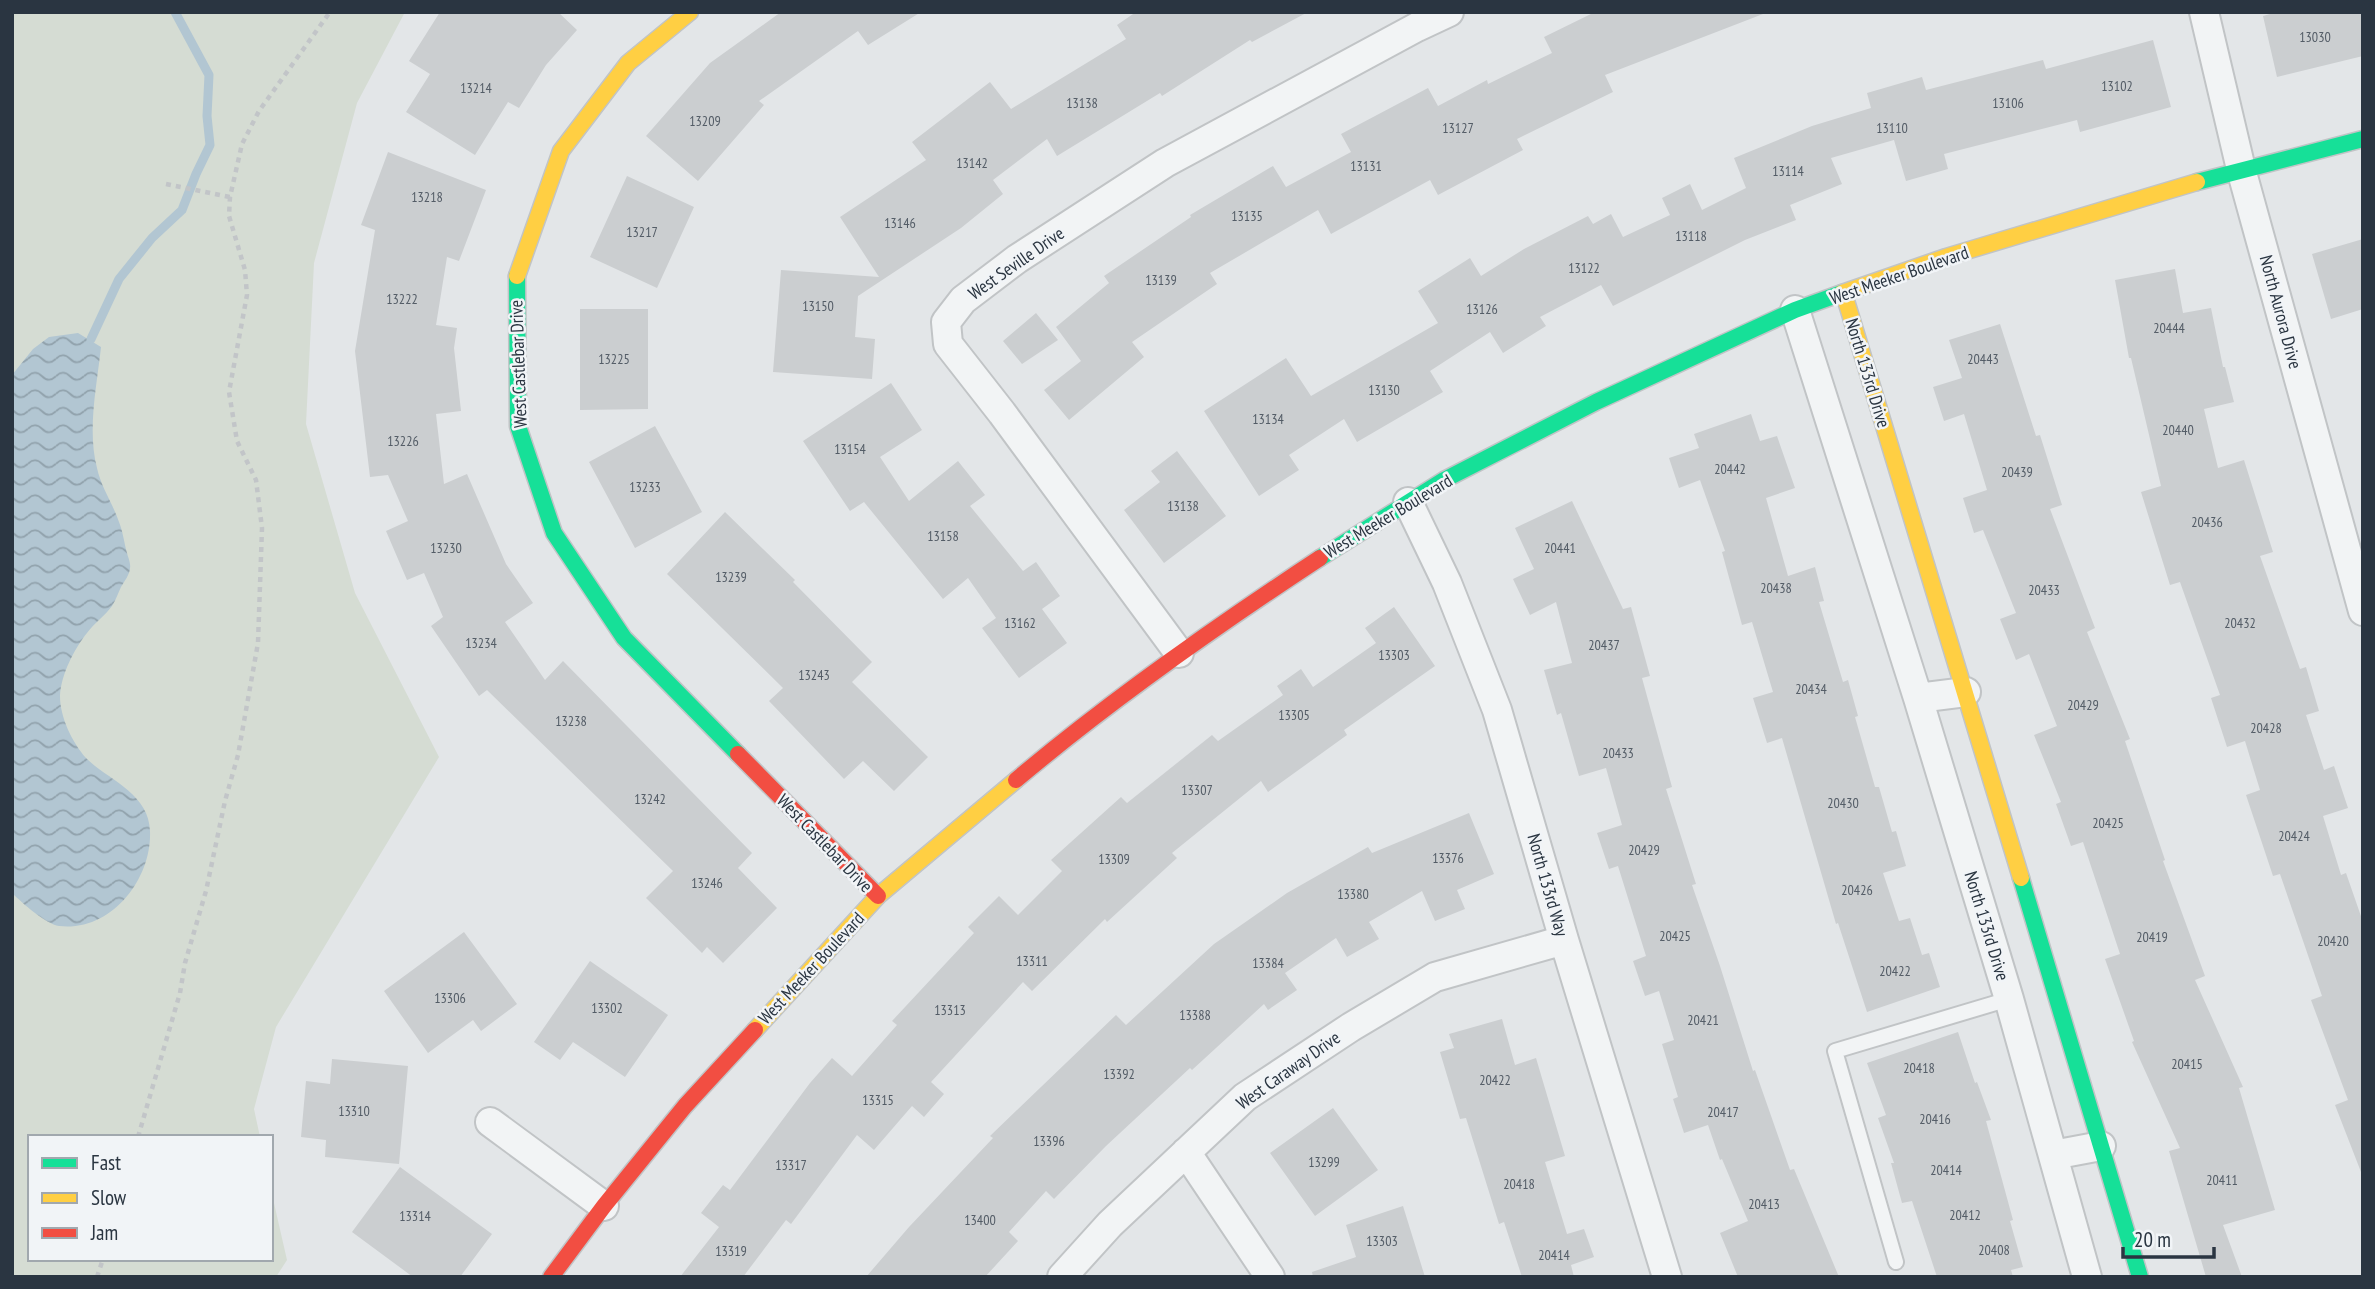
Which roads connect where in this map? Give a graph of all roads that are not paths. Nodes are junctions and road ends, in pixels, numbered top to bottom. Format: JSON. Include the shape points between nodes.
{"nodes":[{"id":1,"x":690,"y":12,"type":"edge"},
{"id":2,"x":1449,"y":12,"type":"edge"},
{"id":3,"x":2204,"y":12,"type":"edge"},
{"id":4,"x":2363,"y":139,"type":"edge"},
{"id":5,"x":2241,"y":169,"type":"junction"},
{"id":6,"x":1844,"y":294,"type":"junction"},
{"id":7,"x":1795,"y":310,"type":"junction"},
{"id":8,"x":1408,"y":502,"type":"junction"},
{"id":9,"x":2356,"y":561,"type":"edge"},
{"id":10,"x":2363,"y":611,"type":"edge"},
{"id":11,"x":1179,"y":653,"type":"junction"},
{"id":12,"x":1966,"y":692,"type":"junction"},
{"id":13,"x":1918,"y":698,"type":"junction"},
{"id":14,"x":878,"y":896,"type":"junction"},
{"id":15,"x":1564,"y":940,"type":"junction"},
{"id":16,"x":2009,"y":999,"type":"junction"},
{"id":17,"x":490,"y":1122,"type":"dead end"},
{"id":18,"x":2101,"y":1146,"type":"junction"},
{"id":19,"x":1186,"y":1152,"type":"junction"},
{"id":20,"x":2053,"y":1155,"type":"junction"},
{"id":21,"x":604,"y":1206,"type":"junction"},
{"id":22,"x":1896,"y":1262,"type":"dead end"},
{"id":23,"x":551,"y":1277,"type":"edge"},
{"id":24,"x":1062,"y":1277,"type":"edge"},
{"id":25,"x":1270,"y":1277,"type":"edge"},
{"id":26,"x":1667,"y":1277,"type":"edge"},
{"id":27,"x":2087,"y":1277,"type":"edge"},
{"id":28,"x":2140,"y":1277,"type":"edge"}],
"edges":[{"from":1,"to":14,"type":"street","name":"West Castlebar Drive","via":[[628,64],[561,151],[515,280],[518,426],[554,533],[624,638]]},
{"from":2,"to":11,"type":"street","name":"West Seville Drive","via":[[1165,163],[1017,259],[963,300],[947,322],[948,344]]},
{"from":3,"to":5,"type":"street","name":"North Aurora Drive"},
{"from":4,"to":5,"type":"street","name":"West Meeker Boulevard"},
{"from":5,"to":6,"type":"street","name":"West Meeker Boulevard","via":[[1946,257]]},
{"from":5,"to":9,"type":"street","name":"North Aurora Drive"},
{"from":6,"to":7,"type":"street","name":"West Meeker Boulevard"},
{"from":6,"to":12,"type":"street","name":"North 133rd Drive"},
{"from":7,"to":8,"type":"street","name":"West Meeker Boulevard","via":[[1596,402]]},
{"from":7,"to":13,"type":"street","name":"North 133rd Drive"},
{"from":8,"to":11,"type":"street","name":"West Meeker Boulevard"},
{"from":8,"to":15,"type":"street","name":"North 133rd Way","via":[[1447,583],[1497,710]]},
{"from":9,"to":10,"type":"street","name":"North Aurora Drive"},
{"from":11,"to":14,"type":"street","name":"West Meeker Boulevard","via":[[1028,770]]},
{"from":12,"to":13,"type":"street"},
{"from":12,"to":18,"type":"street","name":"North 133rd Drive"},
{"from":13,"to":16,"type":"street","name":"North 133rd Drive"},
{"from":14,"to":21,"type":"street","name":"West Meeker Boulevard","via":[[685,1106]]},
{"from":15,"to":19,"type":"street","name":"West Caraway Drive","via":[[1435,977],[1245,1097]]},
{"from":15,"to":26,"type":"street","name":"North 133rd Way"},
{"from":16,"to":20,"type":"street","name":"North 133rd Drive"},
{"from":16,"to":22,"type":"lane","via":[[1835,1051]]},
{"from":17,"to":21,"type":"street"},
{"from":18,"to":20,"type":"street"},
{"from":18,"to":28,"type":"street","name":"North 133rd Drive"},
{"from":19,"to":24,"type":"street","name":"West Caraway Drive"},
{"from":19,"to":25,"type":"street"},
{"from":20,"to":27,"type":"street","name":"North 133rd Drive"},
{"from":21,"to":23,"type":"street","name":"West Meeker Boulevard"}]}
